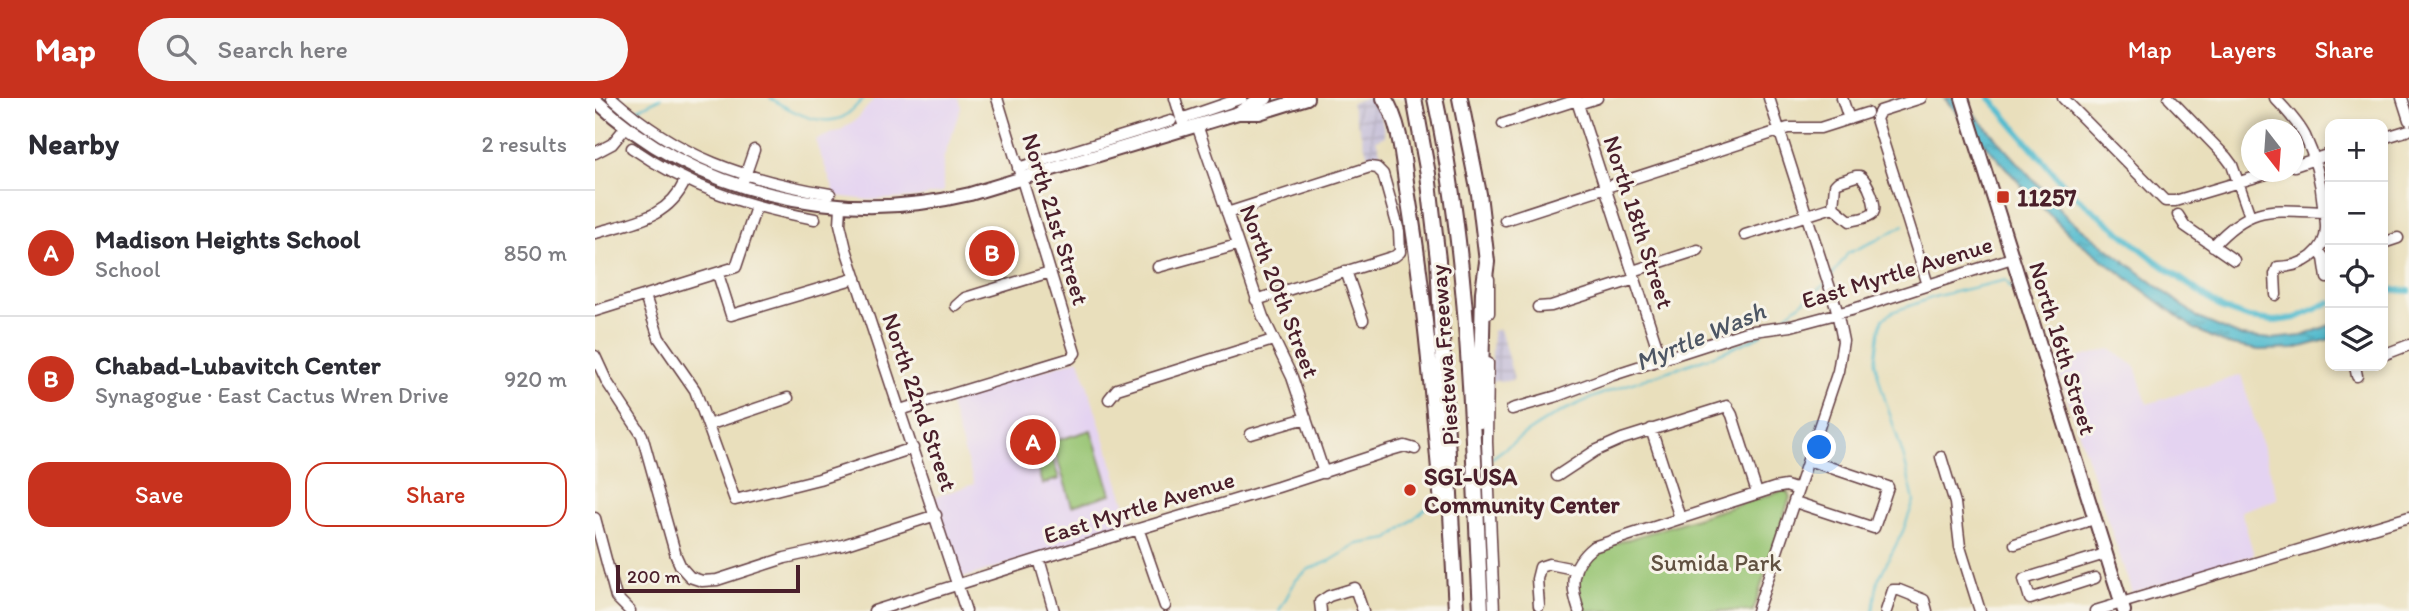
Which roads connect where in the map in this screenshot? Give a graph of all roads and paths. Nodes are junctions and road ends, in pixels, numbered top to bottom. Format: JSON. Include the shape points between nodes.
{"nodes":[{"id":1,"x":612,"y":98,"type":"edge"},
{"id":2,"x":997,"y":98,"type":"edge"},
{"id":3,"x":1175,"y":98,"type":"edge"},
{"id":4,"x":1242,"y":98,"type":"edge"},
{"id":5,"x":1266,"y":98,"type":"edge"},
{"id":6,"x":1307,"y":98,"type":"edge"},
{"id":7,"x":1384,"y":98,"type":"edge"},
{"id":8,"x":1398,"y":98,"type":"edge"},
{"id":9,"x":1414,"y":98,"type":"edge"},
{"id":10,"x":1435,"y":98,"type":"edge"},
{"id":11,"x":1460,"y":98,"type":"edge"},
{"id":12,"x":1597,"y":98,"type":"edge"},
{"id":13,"x":1769,"y":98,"type":"edge"},
{"id":14,"x":1842,"y":98,"type":"edge"},
{"id":15,"x":1921,"y":98,"type":"edge"},
{"id":16,"x":1962,"y":98,"type":"edge"},
{"id":17,"x":2063,"y":98,"type":"edge"},
{"id":18,"x":2169,"y":98,"type":"edge"},
{"id":19,"x":2402,"y":98,"type":"edge"},
{"id":20,"x":2277,"y":99,"type":"edge"},
{"id":21,"x":595,"y":100,"type":"edge"},
{"id":22,"x":1577,"y":101,"type":"edge"},
{"id":23,"x":1238,"y":113,"type":"junction"},
{"id":24,"x":1872,"y":114,"type":"junction"},
{"id":25,"x":1849,"y":119,"type":"junction"},
{"id":26,"x":1394,"y":120,"type":"junction"},
{"id":27,"x":2409,"y":120,"type":"edge"},
{"id":28,"x":1183,"y":123,"type":"junction"},
{"id":29,"x":1503,"y":124,"type":"dead end"},
{"id":30,"x":627,"y":127,"type":"junction"},
{"id":31,"x":1780,"y":131,"type":"junction"},
{"id":32,"x":2409,"y":131,"type":"edge"},
{"id":33,"x":2388,"y":137,"type":"edge"},
{"id":34,"x":632,"y":148,"type":"dead end"},
{"id":35,"x":754,"y":150,"type":"dead end"},
{"id":36,"x":595,"y":153,"type":"edge"},
{"id":37,"x":2325,"y":156,"type":"edge"},
{"id":38,"x":2313,"y":160,"type":"junction"},
{"id":39,"x":2304,"y":163,"type":"edge"},
{"id":40,"x":1020,"y":174,"type":"junction"},
{"id":41,"x":685,"y":181,"type":"junction"},
{"id":42,"x":744,"y":181,"type":"junction"},
{"id":43,"x":2241,"y":181,"type":"edge"},
{"id":44,"x":2237,"y":182,"type":"junction"},
{"id":45,"x":1606,"y":187,"type":"junction"},
{"id":46,"x":830,"y":194,"type":"dead end"},
{"id":47,"x":756,"y":206,"type":"junction"},
{"id":48,"x":841,"y":206,"type":"junction"},
{"id":49,"x":1833,"y":207,"type":"junction"},
{"id":50,"x":2324,"y":212,"type":"junction"},
{"id":51,"x":1227,"y":213,"type":"junction"},
{"id":52,"x":1806,"y":215,"type":"junction"},
{"id":53,"x":2178,"y":215,"type":"dead end"},
{"id":54,"x":2251,"y":216,"type":"junction"},
{"id":55,"x":2325,"y":216,"type":"edge"},
{"id":56,"x":815,"y":219,"type":"dead end"},
{"id":57,"x":1505,"y":220,"type":"dead end"},
{"id":58,"x":595,"y":233,"type":"edge"},
{"id":59,"x":1745,"y":235,"type":"dead end"},
{"id":60,"x":2325,"y":235,"type":"edge"},
{"id":61,"x":2398,"y":238,"type":"dead end"},
{"id":62,"x":2388,"y":241,"type":"edge"},
{"id":63,"x":1237,"y":245,"type":"junction"},
{"id":64,"x":2213,"y":246,"type":"junction"},
{"id":65,"x":1698,"y":250,"type":"dead end"},
{"id":66,"x":2318,"y":250,"type":"junction"},
{"id":67,"x":2012,"y":258,"type":"junction"},
{"id":68,"x":2234,"y":260,"type":"dead end"},
{"id":69,"x":1487,"y":262,"type":"junction"},
{"id":70,"x":2325,"y":265,"type":"edge"},
{"id":71,"x":1158,"y":267,"type":"dead end"},
{"id":72,"x":1346,"y":271,"type":"junction"},
{"id":73,"x":1050,"y":272,"type":"junction"},
{"id":74,"x":718,"y":274,"type":"junction"},
{"id":75,"x":1634,"y":275,"type":"junction"},
{"id":76,"x":856,"y":278,"type":"junction"},
{"id":77,"x":1928,"y":285,"type":"junction"},
{"id":78,"x":2276,"y":295,"type":"dead end"},
{"id":79,"x":645,"y":296,"type":"junction"},
{"id":80,"x":1257,"y":300,"type":"junction"},
{"id":81,"x":956,"y":306,"type":"dead end"},
{"id":82,"x":1538,"y":307,"type":"dead end"},
{"id":83,"x":595,"y":312,"type":"edge"},
{"id":84,"x":1838,"y":313,"type":"junction"},
{"id":85,"x":1363,"y":320,"type":"dead end"},
{"id":86,"x":1273,"y":340,"type":"junction"},
{"id":87,"x":2409,"y":345,"type":"edge"},
{"id":88,"x":2388,"y":353,"type":"edge"},
{"id":89,"x":595,"y":356,"type":"edge"},
{"id":90,"x":1661,"y":359,"type":"junction"},
{"id":91,"x":789,"y":398,"type":"dead end"},
{"id":92,"x":1109,"y":399,"type":"dead end"},
{"id":93,"x":1512,"y":409,"type":"dead end"},
{"id":94,"x":900,"y":410,"type":"junction"},
{"id":95,"x":1306,"y":418,"type":"junction"},
{"id":96,"x":708,"y":425,"type":"junction"},
{"id":97,"x":1650,"y":429,"type":"junction"},
{"id":98,"x":1251,"y":434,"type":"dead end"},
{"id":99,"x":913,"y":448,"type":"junction"},
{"id":100,"x":1415,"y":449,"type":"dead end"},
{"id":101,"x":1941,"y":457,"type":"dead end"},
{"id":102,"x":1808,"y":460,"type":"junction"},
{"id":103,"x":1324,"y":473,"type":"junction"},
{"id":104,"x":1557,"y":476,"type":"dead end"},
{"id":105,"x":1798,"y":490,"type":"junction"},
{"id":106,"x":1757,"y":493,"type":"junction"},
{"id":107,"x":1794,"y":502,"type":"junction"},
{"id":108,"x":936,"y":515,"type":"junction"},
{"id":109,"x":2409,"y":517,"type":"edge"},
{"id":110,"x":595,"y":518,"type":"edge"},
{"id":111,"x":1680,"y":518,"type":"junction"},
{"id":112,"x":2094,"y":519,"type":"junction"},
{"id":113,"x":1139,"y":531,"type":"junction"},
{"id":114,"x":2015,"y":544,"type":"dead end"},
{"id":115,"x":2105,"y":554,"type":"junction"},
{"id":116,"x":1039,"y":559,"type":"junction"},
{"id":117,"x":1574,"y":569,"type":"junction"},
{"id":118,"x":1479,"y":573,"type":"junction"},
{"id":119,"x":2095,"y":578,"type":"dead end"},
{"id":120,"x":1455,"y":581,"type":"junction"},
{"id":121,"x":958,"y":584,"type":"junction"},
{"id":122,"x":1165,"y":606,"type":"dead end"},
{"id":123,"x":1539,"y":606,"type":"dead end"},
{"id":124,"x":2123,"y":607,"type":"edge"},
{"id":125,"x":630,"y":611,"type":"edge"},
{"id":126,"x":874,"y":611,"type":"edge"},
{"id":127,"x":966,"y":611,"type":"edge"},
{"id":128,"x":1054,"y":611,"type":"edge"},
{"id":129,"x":1321,"y":611,"type":"edge"},
{"id":130,"x":1363,"y":611,"type":"edge"},
{"id":131,"x":1456,"y":611,"type":"edge"},
{"id":132,"x":1481,"y":611,"type":"edge"},
{"id":133,"x":1494,"y":611,"type":"edge"},
{"id":134,"x":1579,"y":611,"type":"edge"},
{"id":135,"x":1757,"y":611,"type":"edge"},
{"id":136,"x":1886,"y":611,"type":"edge"},
{"id":137,"x":1927,"y":611,"type":"edge"},
{"id":138,"x":1980,"y":611,"type":"edge"},
{"id":139,"x":2095,"y":611,"type":"edge"}],
"edges":[{"from":1,"to":42,"type":"street","via":[[679,147]]},
{"from":2,"to":40,"type":"street","name":"North 21st Street"},
{"from":3,"to":28,"type":"street","name":"North 20th Street"},
{"from":4,"to":28,"type":"street"},
{"from":5,"to":23,"type":"main road"},
{"from":6,"to":23,"type":"main road","via":[[1259,113]]},
{"from":7,"to":26,"type":"highway"},
{"from":8,"to":26,"type":"highway"},
{"from":9,"to":120,"type":"highway","name":"Piestewa Freeway","via":[[1438,260]]},
{"from":10,"to":118,"type":"highway","name":"Piestewa Freeway","via":[[1461,257]]},
{"from":11,"to":69,"type":"highway"},
{"from":12,"to":22,"type":"street"},
{"from":13,"to":31,"type":"street"},
{"from":14,"to":25,"type":"street"},
{"from":15,"to":24,"type":"street"},
{"from":16,"to":67,"type":"main road","name":"North 16th Street"},
{"from":17,"to":44,"type":"street","via":[[2165,201]]},
{"from":18,"to":44,"type":"street","via":[[2232,165]]},
{"from":19,"to":27,"type":"street"},
{"from":20,"to":38,"type":"street","via":[[2304,134]]},
{"from":21,"to":30,"type":"main road"},
{"from":22,"to":29,"type":"street"},
{"from":22,"to":45,"type":"street","name":"North 18th Street"},
{"from":23,"to":28,"type":"main road"},
{"from":24,"to":25,"type":"street"},
{"from":24,"to":77,"type":"street"},
{"from":25,"to":31,"type":"street","via":[[1820,128]]},
{"from":26,"to":120,"type":"highway","via":[[1419,263],[1447,558]]},
{"from":28,"to":40,"type":"main road"},
{"from":28,"to":51,"type":"street","name":"North 20th Street"},
{"from":30,"to":36,"type":"street","via":[[612,144]]},
{"from":30,"to":42,"type":"main road","via":[[692,167]]},
{"from":31,"to":45,"type":"street"},
{"from":31,"to":52,"type":"street"},
{"from":32,"to":33,"type":"street"},
{"from":34,"to":41,"type":"street"},
{"from":35,"to":42,"type":"street"},
{"from":37,"to":38,"type":"street"},
{"from":38,"to":39,"type":"street"},
{"from":38,"to":50,"type":"street"},
{"from":40,"to":48,"type":"main road","via":[[970,194],[931,202]]},
{"from":40,"to":73,"type":"street","name":"North 21st Street"},
{"from":41,"to":47,"type":"street"},
{"from":41,"to":58,"type":"street","via":[[664,209]]},
{"from":42,"to":46,"type":"street"},
{"from":42,"to":48,"type":"main road","via":[[784,198]]},
{"from":43,"to":44,"type":"street"},
{"from":44,"to":54,"type":"street"},
{"from":45,"to":57,"type":"street"},
{"from":45,"to":75,"type":"street","name":"North 18th Street"},
{"from":47,"to":56,"type":"street"},
{"from":47,"to":74,"type":"street","via":[[739,263]]},
{"from":48,"to":76,"type":"street","name":"North 22nd Street","via":[[840,224]]},
{"from":49,"to":49,"type":"street","via":[[1838,182],[1864,177],[1873,213],[1850,220]]},
{"from":49,"to":52,"type":"street"},
{"from":50,"to":54,"type":"street","via":[[2271,211]]},
{"from":50,"to":55,"type":"street"},
{"from":51,"to":63,"type":"street","name":"North 20th Street"},
{"from":51,"to":72,"type":"street","via":[[1377,168],[1393,205],[1400,252]]},
{"from":52,"to":59,"type":"street"},
{"from":52,"to":84,"type":"street"},
{"from":53,"to":64,"type":"street","via":[[2185,226]]},
{"from":54,"to":64,"type":"street","via":[[2230,227]]},
{"from":60,"to":66,"type":"street"},
{"from":61,"to":62,"type":"street"},
{"from":63,"to":71,"type":"street"},
{"from":63,"to":80,"type":"street","name":"North 20th Street"},
{"from":64,"to":68,"type":"street"},
{"from":65,"to":75,"type":"street"},
{"from":66,"to":70,"type":"street"},
{"from":66,"to":78,"type":"street","via":[[2308,260],[2278,267]]},
{"from":67,"to":77,"type":"street","name":"East Myrtle Avenue"},
{"from":67,"to":112,"type":"main road","name":"North 16th Street"},
{"from":69,"to":118,"type":"highway"},
{"from":69,"to":133,"type":"street","via":[[1487,442]]},
{"from":72,"to":80,"type":"street"},
{"from":72,"to":85,"type":"street"},
{"from":73,"to":81,"type":"street","via":[[965,298]]},
{"from":73,"to":94,"type":"street","name":"North 21st Street","via":[[1075,353],[1071,358]]},
{"from":74,"to":76,"type":"street","via":[[731,315]]},
{"from":74,"to":79,"type":"street"},
{"from":75,"to":82,"type":"street"},
{"from":75,"to":90,"type":"street","name":"North 18th Street"},
{"from":76,"to":94,"type":"street","name":"North 22nd Street"},
{"from":77,"to":84,"type":"street","name":"East Myrtle Avenue"},
{"from":79,"to":83,"type":"street"},
{"from":79,"to":96,"type":"street","via":[[659,338],[695,390]]},
{"from":80,"to":86,"type":"street","name":"North 20th Street"},
{"from":84,"to":90,"type":"street","name":"East Myrtle Avenue","via":[[1791,326],[1755,329]]},
{"from":84,"to":102,"type":"street","via":[[1841,358]]},
{"from":86,"to":92,"type":"street","via":[[1117,389]]},
{"from":86,"to":95,"type":"street","name":"North 20th Street"},
{"from":87,"to":88,"type":"street"},
{"from":89,"to":108,"type":"street","via":[[642,435],[676,556],[690,577],[717,580]]},
{"from":90,"to":93,"type":"street","name":"East Myrtle Avenue"},
{"from":91,"to":96,"type":"street"},
{"from":94,"to":99,"type":"street","name":"North 22nd Street"},
{"from":95,"to":98,"type":"street"},
{"from":95,"to":103,"type":"street","name":"North 20th Street"},
{"from":96,"to":99,"type":"street","via":[[735,500]]},
{"from":97,"to":104,"type":"street","via":[[1601,448]]},
{"from":97,"to":106,"type":"street","via":[[1727,406]]},
{"from":97,"to":111,"type":"street"},
{"from":99,"to":108,"type":"street","name":"North 22nd Street"},
{"from":100,"to":103,"type":"street","name":"East Myrtle Avenue","via":[[1405,446]]},
{"from":101,"to":138,"type":"street","via":[[1955,503],[1960,547]]},
{"from":102,"to":105,"type":"street"},
{"from":102,"to":107,"type":"street","via":[[1888,487],[1874,528]]},
{"from":103,"to":113,"type":"street","name":"East Myrtle Avenue"},
{"from":105,"to":106,"type":"street","via":[[1786,486]]},
{"from":105,"to":107,"type":"street"},
{"from":106,"to":111,"type":"street"},
{"from":107,"to":135,"type":"street"},
{"from":108,"to":121,"type":"street","name":"North 22nd Street"},
{"from":109,"to":124,"type":"street"},
{"from":110,"to":125,"type":"street","via":[[616,597]]},
{"from":111,"to":117,"type":"street","via":[[1601,542],[1585,553]]},
{"from":112,"to":114,"type":"street"},
{"from":112,"to":115,"type":"main road","name":"North 16th Street"},
{"from":113,"to":116,"type":"street","name":"East Myrtle Avenue"},
{"from":113,"to":122,"type":"street"},
{"from":115,"to":119,"type":"street","via":[[2024,579],[2030,599]]},
{"from":115,"to":124,"type":"main road","name":"North 16th Street"},
{"from":116,"to":121,"type":"street","name":"East Myrtle Avenue"},
{"from":116,"to":128,"type":"street"},
{"from":117,"to":123,"type":"street","via":[[1549,564],[1540,567]]},
{"from":117,"to":134,"type":"street","via":[[1572,585]]},
{"from":118,"to":132,"type":"highway","name":"Piestewa Freeway"},
{"from":120,"to":131,"type":"highway","name":"Piestewa Freeway"},
{"from":121,"to":126,"type":"street","name":"East Myrtle Avenue"},
{"from":121,"to":127,"type":"street","name":"North 22nd Street"},
{"from":124,"to":139,"type":"street"},
{"from":129,"to":130,"type":"street","via":[[1320,601],[1355,588]]},
{"from":136,"to":137,"type":"street","via":[[1893,590],[1899,590],[1924,600]]}]}
